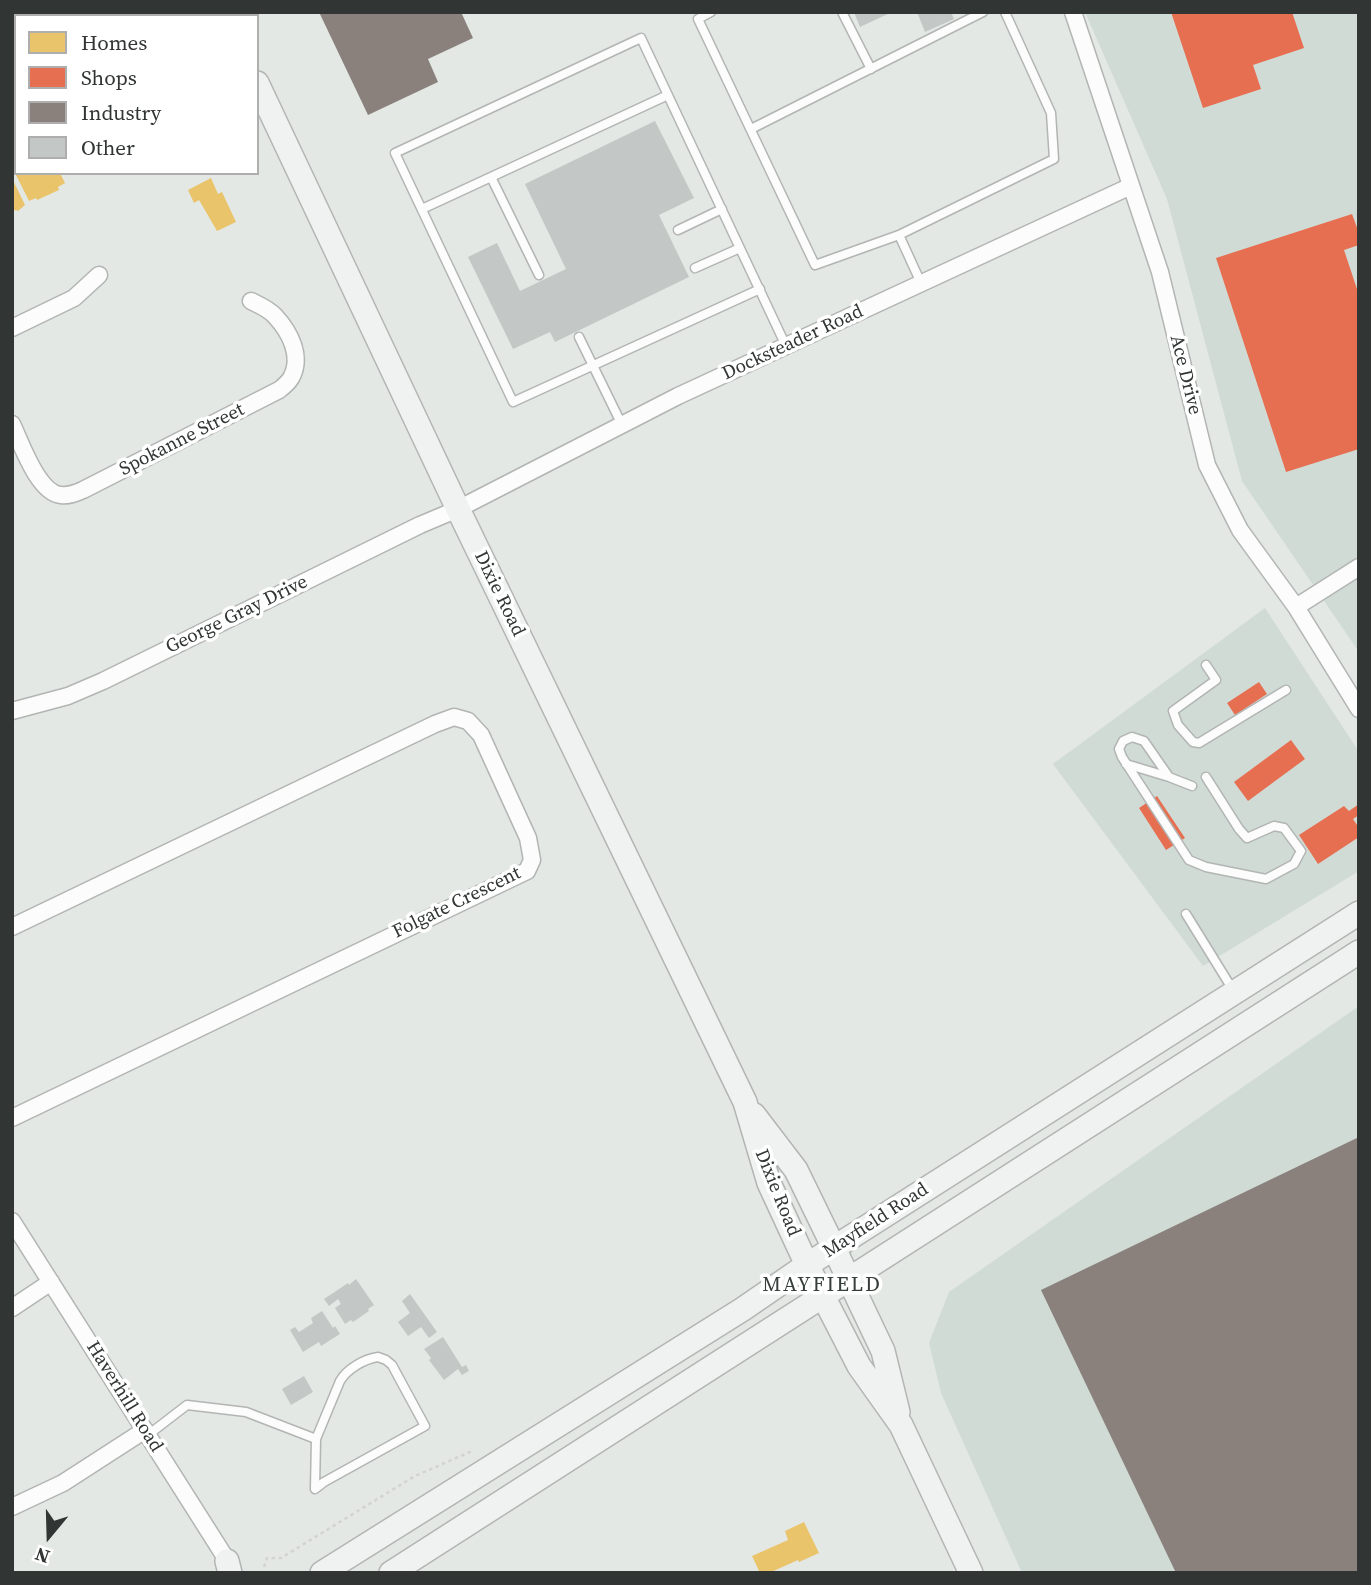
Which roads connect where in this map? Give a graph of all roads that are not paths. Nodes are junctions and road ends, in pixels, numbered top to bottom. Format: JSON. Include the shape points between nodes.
{"nodes":[{"id":1,"x":18,"y":12,"type":"edge"},
{"id":2,"x":711,"y":12,"type":"edge"},
{"id":3,"x":842,"y":12,"type":"edge"},
{"id":4,"x":983,"y":12,"type":"edge"},
{"id":5,"x":1005,"y":12,"type":"edge"},
{"id":6,"x":1073,"y":12,"type":"edge"},
{"id":7,"x":12,"y":15,"type":"edge"},
{"id":8,"x":870,"y":69,"type":"junction"},
{"id":9,"x":259,"y":87,"type":"edge"},
{"id":10,"x":668,"y":95,"type":"junction"},
{"id":11,"x":751,"y":129,"type":"junction"},
{"id":12,"x":491,"y":177,"type":"junction"},
{"id":13,"x":1131,"y":186,"type":"junction"},
{"id":14,"x":422,"y":209,"type":"junction"},
{"id":15,"x":722,"y":209,"type":"junction"},
{"id":16,"x":678,"y":230,"type":"dead end"},
{"id":17,"x":899,"y":235,"type":"junction"},
{"id":18,"x":740,"y":248,"type":"junction"},
{"id":19,"x":695,"y":268,"type":"dead end"},
{"id":20,"x":99,"y":275,"type":"dead end"},
{"id":21,"x":538,"y":275,"type":"dead end"},
{"id":22,"x":921,"y":283,"type":"junction"},
{"id":23,"x":760,"y":289,"type":"junction"},
{"id":24,"x":251,"y":301,"type":"dead end"},
{"id":25,"x":12,"y":328,"type":"edge"},
{"id":26,"x":579,"y":337,"type":"dead end"},
{"id":27,"x":786,"y":346,"type":"junction"},
{"id":28,"x":593,"y":365,"type":"junction"},
{"id":29,"x":12,"y":424,"type":"edge"},
{"id":30,"x":622,"y":425,"type":"junction"},
{"id":31,"x":458,"y":509,"type":"junction"},
{"id":32,"x":1359,"y":567,"type":"edge"},
{"id":33,"x":1296,"y":607,"type":"junction"},
{"id":34,"x":1206,"y":665,"type":"dead end"},
{"id":35,"x":1286,"y":690,"type":"dead end"},
{"id":36,"x":1359,"y":709,"type":"edge"},
{"id":37,"x":12,"y":711,"type":"edge"},
{"id":38,"x":1126,"y":764,"type":"junction"},
{"id":39,"x":1169,"y":777,"type":"junction"},
{"id":40,"x":1206,"y":777,"type":"dead end"},
{"id":41,"x":1192,"y":786,"type":"dead end"},
{"id":42,"x":1359,"y":913,"type":"edge"},
{"id":43,"x":1186,"y":914,"type":"dead end"},
{"id":44,"x":12,"y":927,"type":"edge"},
{"id":45,"x":1359,"y":953,"type":"edge"},
{"id":46,"x":1235,"y":992,"type":"junction"},
{"id":47,"x":745,"y":1102,"type":"junction"},
{"id":48,"x":12,"y":1118,"type":"edge"},
{"id":49,"x":12,"y":1221,"type":"edge"},
{"id":50,"x":834,"y":1248,"type":"junction"},
{"id":51,"x":807,"y":1265,"type":"junction"},
{"id":52,"x":849,"y":1280,"type":"junction"},
{"id":53,"x":51,"y":1282,"type":"junction"},
{"id":54,"x":823,"y":1296,"type":"junction"},
{"id":55,"x":12,"y":1308,"type":"edge"},
{"id":56,"x":901,"y":1425,"type":"junction"},
{"id":57,"x":146,"y":1433,"type":"junction"},
{"id":58,"x":316,"y":1439,"type":"junction"},
{"id":59,"x":12,"y":1507,"type":"edge"},
{"id":60,"x":231,"y":1569,"type":"edge"},
{"id":61,"x":322,"y":1573,"type":"edge"},
{"id":62,"x":391,"y":1573,"type":"edge"},
{"id":63,"x":971,"y":1573,"type":"edge"}],
"edges":[{"from":1,"to":7,"type":"lane"},
{"from":2,"to":11,"type":"lane","via":[[698,19]]},
{"from":3,"to":8,"type":"lane"},
{"from":4,"to":8,"type":"lane"},
{"from":5,"to":17,"type":"lane","via":[[1051,113],[1054,159]]},
{"from":6,"to":13,"type":"street","name":"Ace Drive"},
{"from":8,"to":11,"type":"lane"},
{"from":9,"to":31,"type":"main road","name":"Dixie Road"},
{"from":10,"to":12,"type":"lane"},
{"from":10,"to":14,"type":"lane","via":[[642,38],[396,153]]},
{"from":10,"to":15,"type":"lane"},
{"from":11,"to":17,"type":"lane","via":[[815,265]]},
{"from":12,"to":14,"type":"lane"},
{"from":12,"to":21,"type":"lane"},
{"from":13,"to":22,"type":"street","name":"Docksteader Road"},
{"from":13,"to":33,"type":"street","name":"Ace Drive","via":[[1160,272],[1207,464],[1240,530]]},
{"from":14,"to":28,"type":"lane","via":[[513,402]]},
{"from":15,"to":16,"type":"lane"},
{"from":15,"to":18,"type":"lane"},
{"from":17,"to":22,"type":"lane"},
{"from":18,"to":19,"type":"lane"},
{"from":18,"to":23,"type":"lane"},
{"from":20,"to":25,"type":"street","via":[[74,298]]},
{"from":22,"to":27,"type":"street","name":"Docksteader Road"},
{"from":23,"to":27,"type":"lane"},
{"from":23,"to":28,"type":"lane"},
{"from":24,"to":29,"type":"street","name":"Spokanne Street","via":[[274,314],[293,346],[294,370],[279,390],[71,495],[51,492],[41,482]]},
{"from":26,"to":28,"type":"lane"},
{"from":27,"to":30,"type":"street","name":"Docksteader Road"},
{"from":28,"to":30,"type":"lane"},
{"from":30,"to":31,"type":"street","name":"Docksteader Road"},
{"from":31,"to":37,"type":"street","name":"George Gray Drive","via":[[103,681]]},
{"from":31,"to":47,"type":"main road","name":"Dixie Road"},
{"from":32,"to":33,"type":"street"},
{"from":33,"to":36,"type":"street","name":"Ace Drive"},
{"from":34,"to":35,"type":"lane","via":[[1216,680],[1173,711],[1192,742],[1199,743]]},
{"from":38,"to":39,"type":"lane"},
{"from":38,"to":39,"type":"lane","via":[[1119,749],[1132,737],[1144,741]]},
{"from":38,"to":40,"type":"lane","via":[[1189,860],[1266,879],[1294,864],[1301,852],[1283,828],[1274,826],[1247,838]]},
{"from":39,"to":41,"type":"lane"},
{"from":42,"to":46,"type":"main road","name":"Mayfield Road"},
{"from":43,"to":46,"type":"lane"},
{"from":44,"to":48,"type":"street","name":"Folgate Crescent","via":[[454,717],[468,721],[481,735],[528,838],[532,860],[527,872]]},
{"from":45,"to":52,"type":"main road","name":"Mayfield Road"},
{"from":46,"to":50,"type":"main road","name":"Mayfield Road"},
{"from":47,"to":50,"type":"main road","name":"Dixie Road","via":[[796,1170]]},
{"from":47,"to":51,"type":"main road","name":"Dixie Road","via":[[769,1183]]},
{"from":49,"to":53,"type":"street","name":"Haverhill Road"},
{"from":50,"to":51,"type":"main road","name":"Mayfield Road"},
{"from":50,"to":52,"type":"main road","name":"Dixie Road"},
{"from":51,"to":54,"type":"main road","name":"Dixie Road"},
{"from":51,"to":61,"type":"main road","name":"Mayfield Road"},
{"from":52,"to":54,"type":"main road","name":"Mayfield Road"},
{"from":52,"to":56,"type":"main road","name":"Dixie Road","via":[[883,1351]]},
{"from":53,"to":55,"type":"street"},
{"from":53,"to":57,"type":"street","name":"Haverhill Road"},
{"from":54,"to":56,"type":"main road","name":"Dixie Road","via":[[859,1366]]},
{"from":54,"to":62,"type":"main road","name":"Mayfield Road"},
{"from":56,"to":63,"type":"main road","name":"Dixie Road"},
{"from":57,"to":58,"type":"lane","via":[[187,1405],[246,1412]]},
{"from":57,"to":59,"type":"street","via":[[63,1483]]},
{"from":57,"to":60,"type":"street","name":"Haverhill Road"},
{"from":58,"to":58,"type":"lane","via":[[342,1377],[373,1357],[393,1365],[425,1426],[315,1489]]}]}
